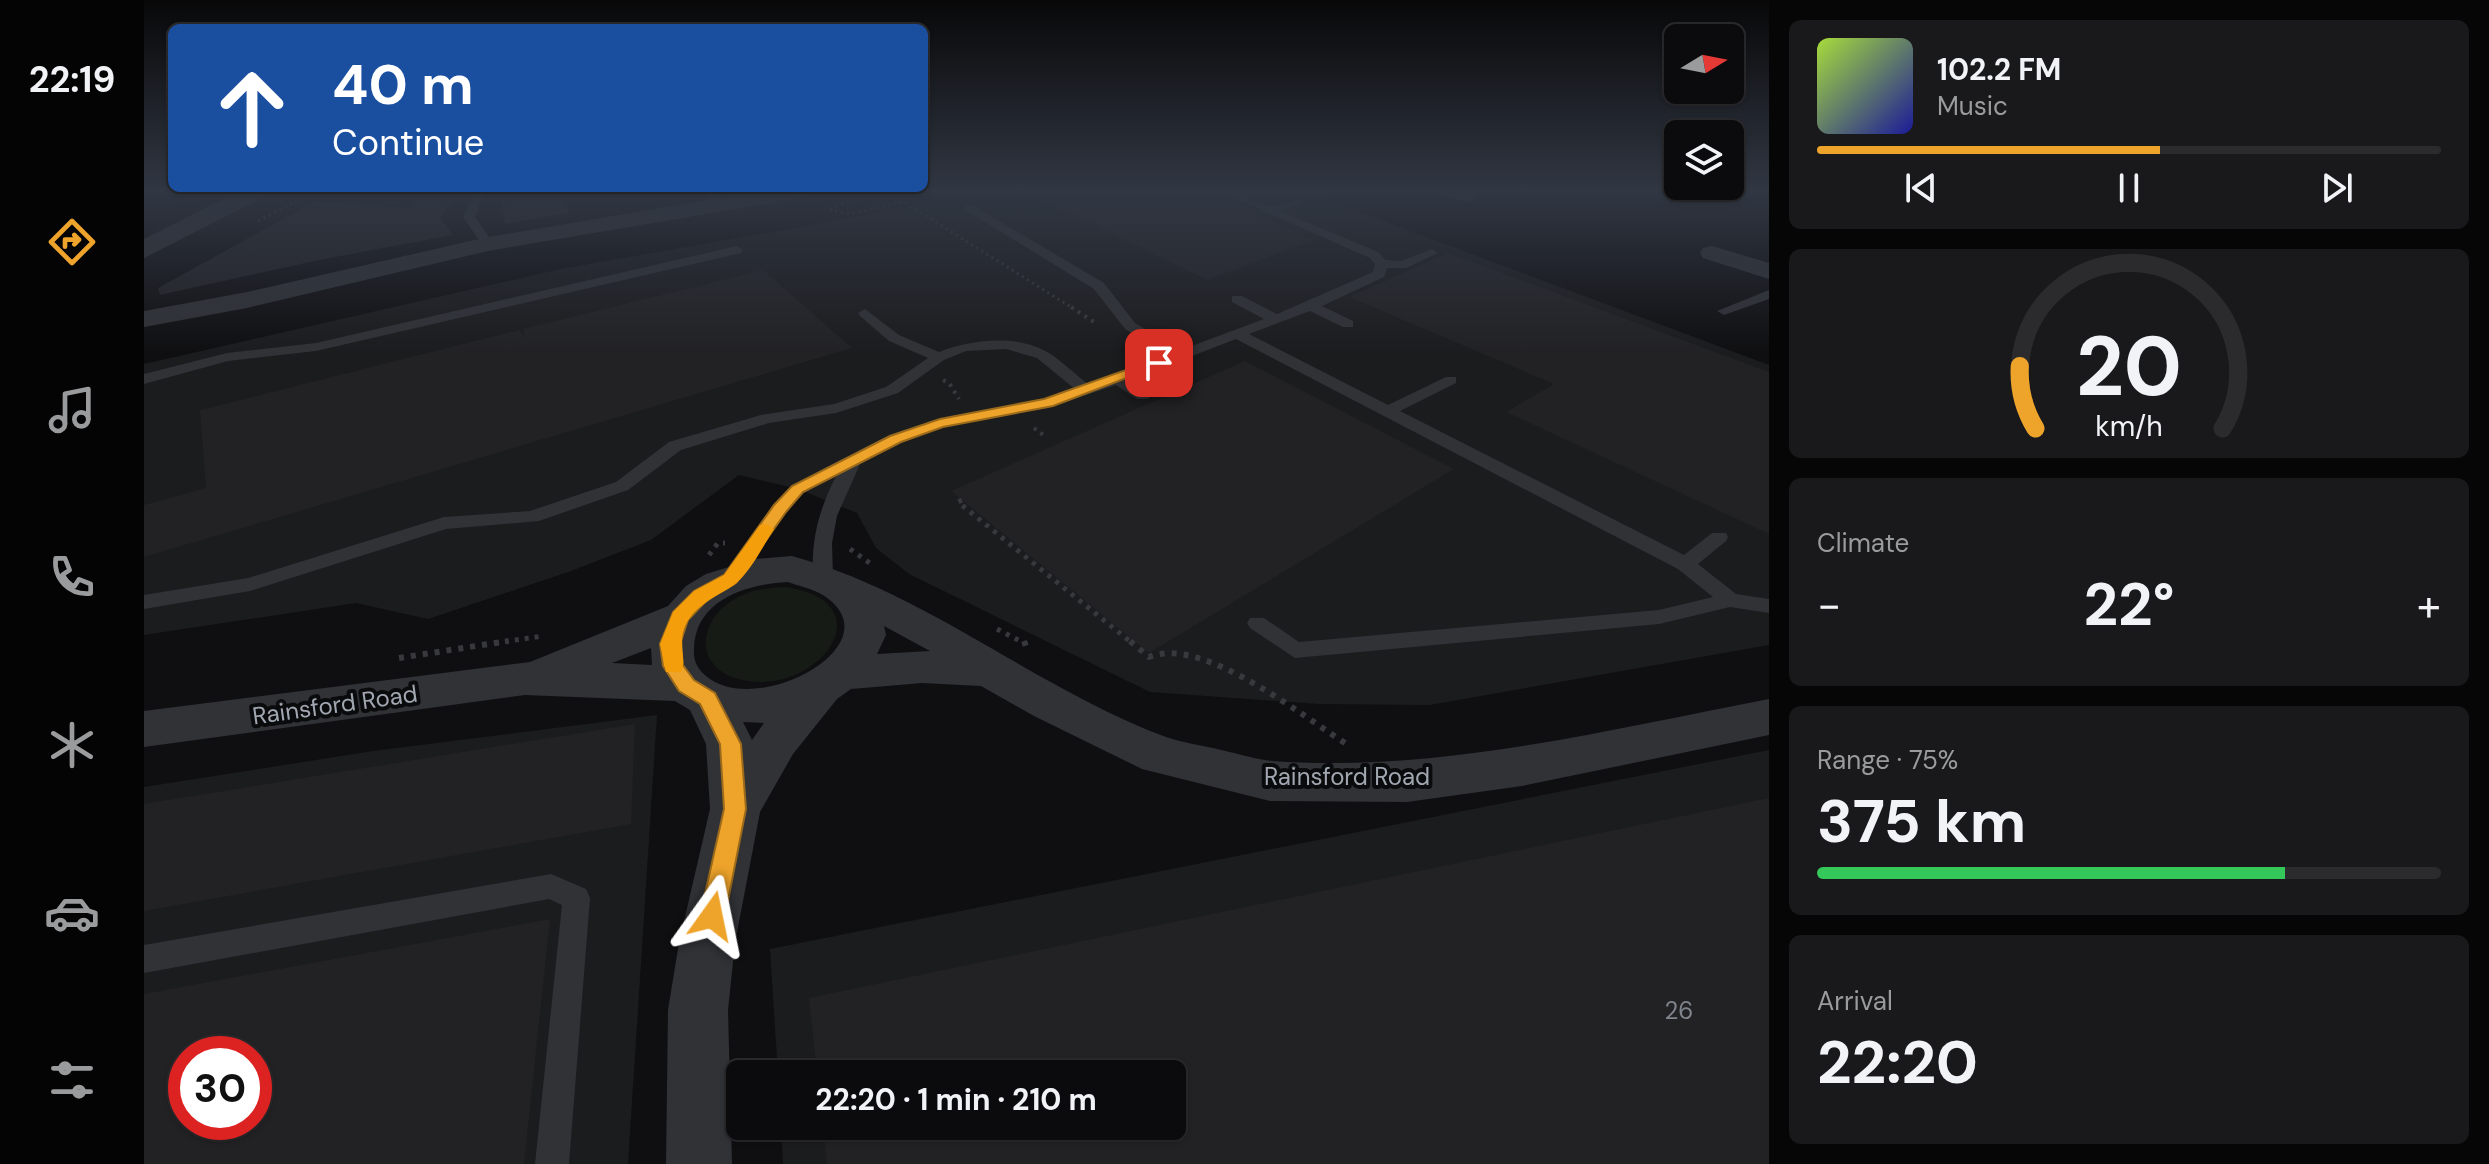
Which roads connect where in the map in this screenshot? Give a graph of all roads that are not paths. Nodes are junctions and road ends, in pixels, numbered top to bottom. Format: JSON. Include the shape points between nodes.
{"nodes":[{"id":1,"x":487,"y":244,"type":"edge"},
{"id":2,"x":1030,"y":244,"type":"edge"},
{"id":3,"x":1354,"y":244,"type":"edge"},
{"id":4,"x":737,"y":250,"type":"dead end"},
{"id":5,"x":1432,"y":253,"type":"dead end"},
{"id":6,"x":1712,"y":253,"type":"dead end"},
{"id":7,"x":1381,"y":264,"type":"junction"},
{"id":8,"x":1769,"y":271,"type":"edge"},
{"id":9,"x":1769,"y":294,"type":"edge"},
{"id":10,"x":1237,"y":299,"type":"dead end"},
{"id":11,"x":144,"y":306,"type":"edge"},
{"id":12,"x":1311,"y":306,"type":"junction"},
{"id":13,"x":196,"y":308,"type":"junction"},
{"id":14,"x":1724,"y":311,"type":"dead end"},
{"id":15,"x":865,"y":313,"type":"dead end"},
{"id":16,"x":144,"y":319,"type":"edge"},
{"id":17,"x":1275,"y":319,"type":"junction"},
{"id":18,"x":1348,"y":324,"type":"dead end"},
{"id":19,"x":1237,"y":334,"type":"junction"},
{"id":20,"x":1179,"y":355,"type":"junction"},
{"id":21,"x":939,"y":357,"type":"junction"},
{"id":22,"x":144,"y":379,"type":"edge"},
{"id":23,"x":1119,"y":380,"type":"junction"},
{"id":24,"x":1451,"y":380,"type":"dead end"},
{"id":25,"x":1087,"y":391,"type":"junction"},
{"id":26,"x":1143,"y":396,"type":"dead end"},
{"id":27,"x":1388,"y":411,"type":"junction"},
{"id":28,"x":853,"y":460,"type":"junction"},
{"id":29,"x":1719,"y":537,"type":"dead end"},
{"id":30,"x":718,"y":560,"type":"junction"},
{"id":31,"x":1685,"y":564,"type":"junction"},
{"id":32,"x":837,"y":584,"type":"junction"},
{"id":33,"x":1730,"y":600,"type":"junction"},
{"id":34,"x":144,"y":602,"type":"edge"},
{"id":35,"x":1769,"y":606,"type":"edge"},
{"id":36,"x":679,"y":617,"type":"junction"},
{"id":37,"x":1257,"y":623,"type":"dead end"},
{"id":38,"x":989,"y":670,"type":"junction"},
{"id":39,"x":525,"y":678,"type":"junction"},
{"id":40,"x":832,"y":682,"type":"junction"},
{"id":41,"x":697,"y":692,"type":"junction"},
{"id":42,"x":1769,"y":717,"type":"edge"},
{"id":43,"x":144,"y":729,"type":"edge"},
{"id":44,"x":735,"y":809,"type":"junction"},
{"id":45,"x":144,"y":959,"type":"edge"},
{"id":46,"x":552,"y":1164,"type":"edge"},
{"id":47,"x":699,"y":1164,"type":"edge"}],
"edges":[{"from":1,"to":13,"type":"street"},
{"from":2,"to":20,"type":"lane","via":[[1099,286],[1130,326]]},
{"from":3,"to":7,"type":"lane"},
{"from":4,"to":22,"type":"lane","via":[[316,347],[227,357]]},
{"from":5,"to":7,"type":"lane","via":[[1402,265]]},
{"from":6,"to":8,"type":"street"},
{"from":7,"to":12,"type":"lane","via":[[1379,274]]},
{"from":9,"to":14,"type":"lane"},
{"from":10,"to":17,"type":"lane"},
{"from":11,"to":13,"type":"street"},
{"from":12,"to":17,"type":"lane"},
{"from":12,"to":18,"type":"lane"},
{"from":13,"to":16,"type":"street"},
{"from":15,"to":21,"type":"lane","via":[[894,338]]},
{"from":17,"to":19,"type":"lane"},
{"from":19,"to":20,"type":"lane"},
{"from":19,"to":27,"type":"lane"},
{"from":20,"to":23,"type":"lane"},
{"from":21,"to":25,"type":"lane","via":[[964,347],[1007,345],[1042,355]]},
{"from":21,"to":34,"type":"lane","via":[[892,390],[836,408],[767,418],[675,446],[622,486],[532,517],[444,523],[250,584]]},
{"from":23,"to":25,"type":"lane"},
{"from":23,"to":26,"type":"lane"},
{"from":24,"to":27,"type":"lane"},
{"from":25,"to":28,"type":"lane","via":[[940,423]]},
{"from":27,"to":31,"type":"lane"},
{"from":28,"to":30,"type":"lane","via":[[798,489]]},
{"from":28,"to":32,"type":"lane","via":[[832,499],[820,545]]},
{"from":29,"to":31,"type":"lane"},
{"from":30,"to":32,"type":"street","via":[[767,570],[792,569]]},
{"from":30,"to":36,"type":"street","via":[[701,595]]},
{"from":31,"to":33,"type":"lane"},
{"from":32,"to":38,"type":"street","name":"Rainsford Road","via":[[930,630]]},
{"from":32,"to":40,"type":"street","via":[[865,617],[864,644]]},
{"from":33,"to":35,"type":"lane"},
{"from":33,"to":37,"type":"lane","via":[[1659,617],[1295,650]]},
{"from":36,"to":39,"type":"street","name":"Rainsford Road"},
{"from":36,"to":41,"type":"street","via":[[670,644],[673,666]]},
{"from":38,"to":40,"type":"street","name":"Rainsford Road","via":[[922,667]]},
{"from":38,"to":42,"type":"street","name":"Rainsford Road","via":[[1159,755],[1270,781],[1407,782],[1522,766]]},
{"from":39,"to":41,"type":"street","name":"Rainsford Road","via":[[630,680]]},
{"from":39,"to":43,"type":"street","name":"Rainsford Road"},
{"from":40,"to":41,"type":"street","via":[[787,704],[755,707],[729,706]]},
{"from":40,"to":44,"type":"street","via":[[776,741]]},
{"from":41,"to":44,"type":"street","via":[[730,744]]},
{"from":44,"to":47,"type":"street","via":[[698,1010]]},
{"from":45,"to":46,"type":"lane","via":[[551,886],[576,898]]}]}
